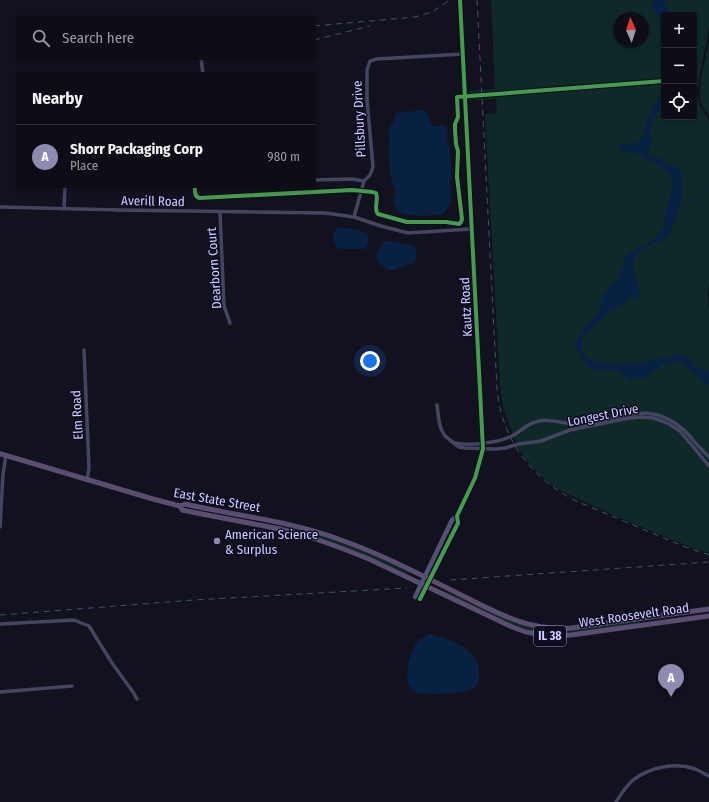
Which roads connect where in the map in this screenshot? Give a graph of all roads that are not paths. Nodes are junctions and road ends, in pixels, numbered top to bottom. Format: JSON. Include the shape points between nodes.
{"nodes":[{"id":1,"x":460,"y":0,"type":"edge"},
{"id":2,"x":463,"y":54,"type":"junction"},
{"id":3,"x":202,"y":60,"type":"edge"},
{"id":4,"x":203,"y":72,"type":"edge"},
{"id":5,"x":316,"y":180,"type":"edge"},
{"id":6,"x":364,"y":181,"type":"junction"},
{"id":7,"x":65,"y":188,"type":"edge"},
{"id":8,"x":0,"y":207,"type":"edge"},
{"id":9,"x":64,"y":209,"type":"junction"},
{"id":10,"x":220,"y":212,"type":"junction"},
{"id":11,"x":354,"y":217,"type":"junction"},
{"id":12,"x":471,"y":229,"type":"junction"},
{"id":13,"x":230,"y":323,"type":"dead end"},
{"id":14,"x":84,"y":350,"type":"dead end"},
{"id":15,"x":437,"y":405,"type":"dead end"},
{"id":16,"x":514,"y":434,"type":"junction"},
{"id":17,"x":518,"y":444,"type":"junction"},
{"id":18,"x":483,"y":446,"type":"junction"},
{"id":19,"x":2,"y":454,"type":"edge"},
{"id":20,"x":709,"y":457,"type":"edge"},
{"id":21,"x":709,"y":466,"type":"edge"},
{"id":22,"x":87,"y":480,"type":"junction"},
{"id":23,"x":180,"y":506,"type":"junction"},
{"id":24,"x":0,"y":527,"type":"edge"},
{"id":25,"x":427,"y":578,"type":"junction"},
{"id":26,"x":424,"y":585,"type":"junction"},
{"id":27,"x":415,"y":596,"type":"dead end"},
{"id":28,"x":420,"y":599,"type":"dead end"},
{"id":29,"x":709,"y":608,"type":"edge"},
{"id":30,"x":709,"y":616,"type":"edge"},
{"id":31,"x":0,"y":624,"type":"edge"},
{"id":32,"x":72,"y":686,"type":"dead end"},
{"id":33,"x":0,"y":692,"type":"edge"},
{"id":34,"x":137,"y":699,"type":"dead end"},
{"id":35,"x":709,"y":776,"type":"edge"},
{"id":36,"x":616,"y":802,"type":"edge"}],
"edges":[{"from":1,"to":2,"type":"street","name":"Kautz Road"},
{"from":2,"to":6,"type":"street","name":"Pillsbury Drive","via":[[377,58],[370,61],[367,70],[367,100],[372,167],[370,175]]},
{"from":2,"to":12,"type":"street","name":"Kautz Road"},
{"from":3,"to":4,"type":"street"},
{"from":5,"to":6,"type":"street"},
{"from":6,"to":11,"type":"street","name":"Pillsbury Drive"},
{"from":7,"to":9,"type":"street"},
{"from":8,"to":9,"type":"street","name":"Averill Road"},
{"from":9,"to":10,"type":"street","name":"Averill Road"},
{"from":10,"to":11,"type":"street","name":"Averill Road","via":[[326,213]]},
{"from":10,"to":13,"type":"street","name":"Dearborn Court","via":[[224,306]]},
{"from":11,"to":12,"type":"street","name":"Averill Road","via":[[408,233]]},
{"from":12,"to":18,"type":"street","name":"Kautz Road"},
{"from":14,"to":22,"type":"street","name":"Elm Road","via":[[89,468]]},
{"from":15,"to":18,"type":"street","via":[[441,430],[445,436],[458,447]]},
{"from":16,"to":17,"type":"street"},
{"from":16,"to":18,"type":"street","name":"Longest Drive"},
{"from":16,"to":20,"type":"street","name":"Longest Drive","via":[[537,421],[554,420],[578,424],[629,414],[650,414],[661,416],[678,425]]},
{"from":17,"to":18,"type":"street","name":"Longest Drive","via":[[496,449]]},
{"from":17,"to":21,"type":"street","name":"Longest Drive","via":[[541,441],[570,430],[629,418],[648,417],[669,424],[680,431]]},
{"from":18,"to":25,"type":"street","name":"Kautz Road","via":[[475,478],[457,516],[452,520]]},
{"from":19,"to":22,"type":"main road","name":"East State Street","number":"IL 38"},
{"from":19,"to":24,"type":"street","via":[[4,463]]},
{"from":22,"to":23,"type":"main road","name":"East State Street","number":"IL 38"},
{"from":23,"to":25,"type":"main road","name":"East State Street","number":"IL 38","via":[[185,504],[322,533],[363,548]]},
{"from":23,"to":26,"type":"main road","name":"West Roosevelt Road","number":"IL 38","via":[[182,510],[313,538],[362,556]]},
{"from":25,"to":26,"type":"street","name":"Kautz Road"},
{"from":25,"to":29,"type":"main road","name":"West Roosevelt Road","number":"IL 38","via":[[514,620],[544,627],[571,628]]},
{"from":26,"to":27,"type":"street","name":"Kautz Road"},
{"from":26,"to":28,"type":"street","name":"Kautz Road"},
{"from":26,"to":30,"type":"main road","name":"West Roosevelt Road","number":"IL 38","via":[[512,627],[548,635],[578,635]]},
{"from":31,"to":34,"type":"street","via":[[74,620],[89,626]]},
{"from":32,"to":33,"type":"street"},
{"from":35,"to":36,"type":"street","via":[[685,767],[657,768],[633,780]]}]}
